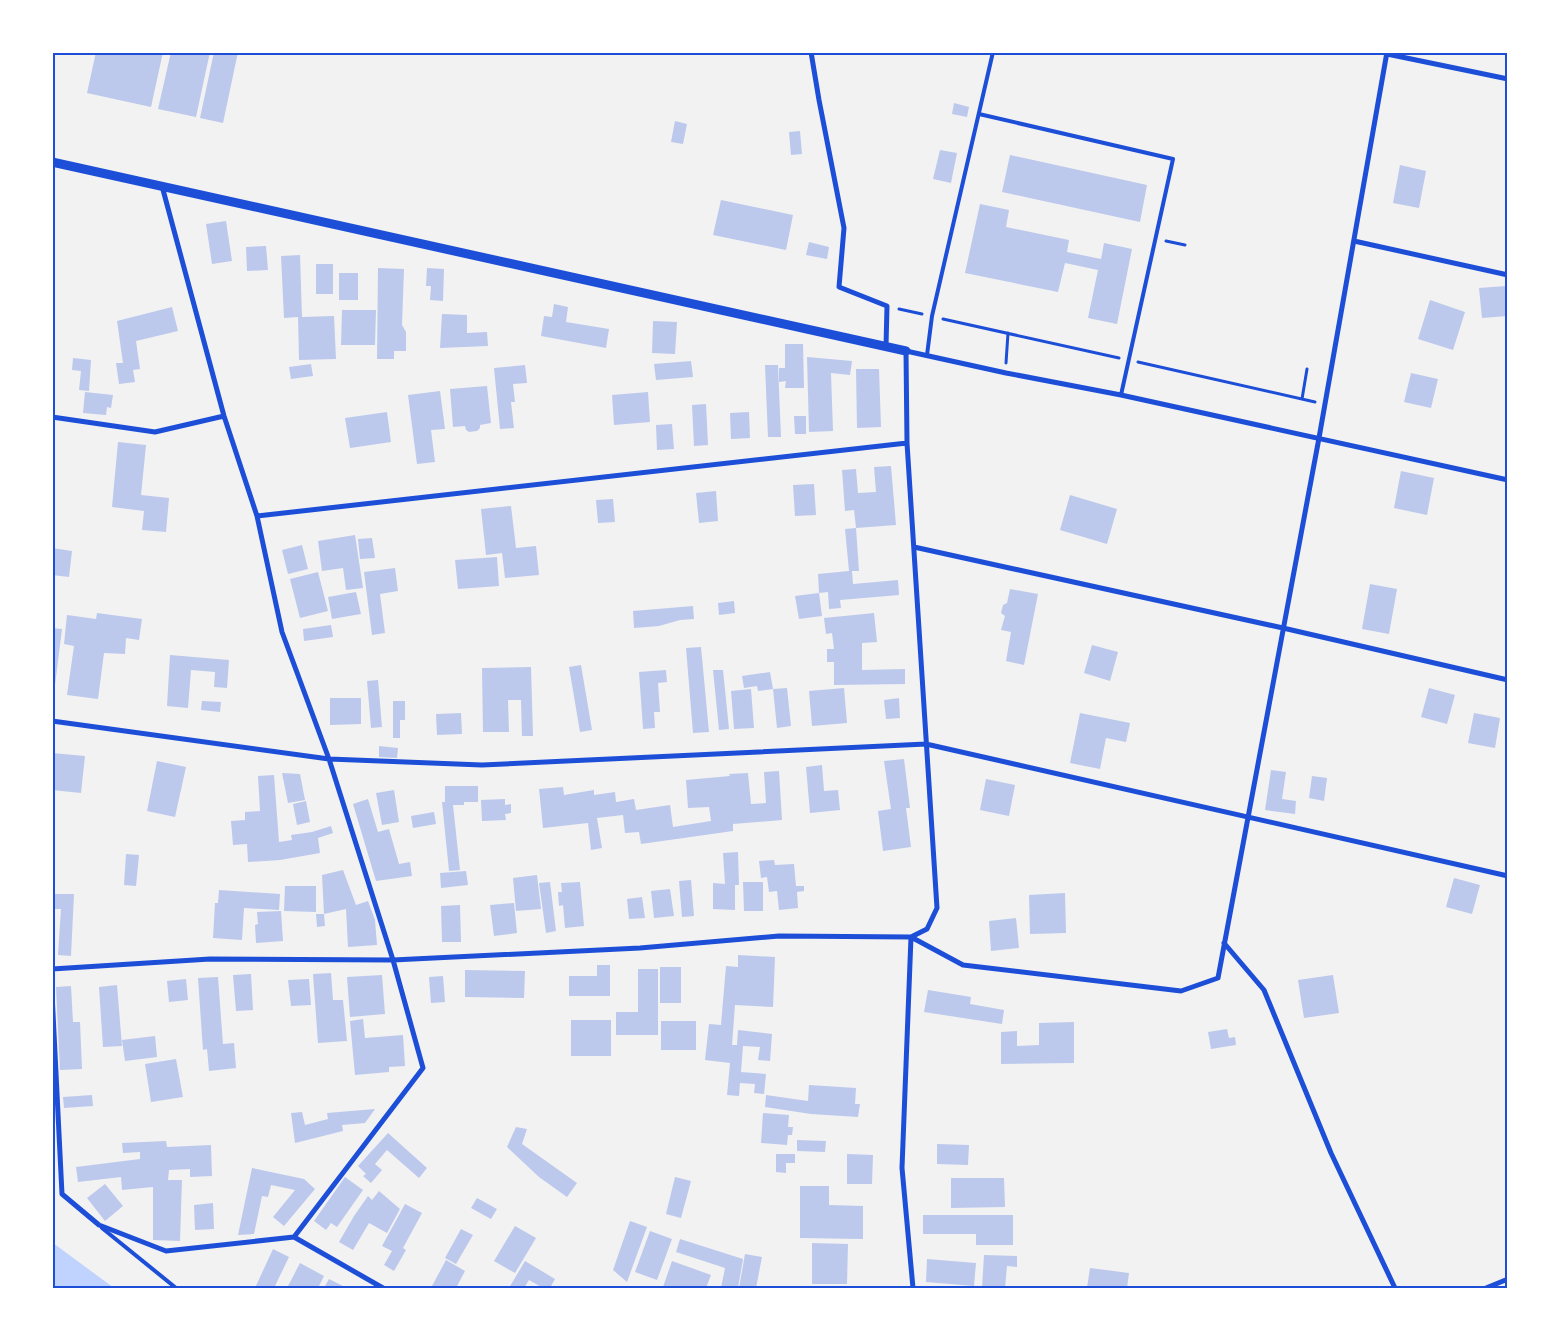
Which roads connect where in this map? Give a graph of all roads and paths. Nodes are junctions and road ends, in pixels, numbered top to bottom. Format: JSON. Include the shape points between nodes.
{"nodes":[{"id":1,"x":811,"y":52,"type":"edge"},
{"id":2,"x":993,"y":52,"type":"edge"},
{"id":3,"x":1387,"y":53,"type":"edge"},
{"id":4,"x":1508,"y":80,"type":"edge"},
{"id":5,"x":979,"y":114,"type":"junction"},
{"id":6,"x":52,"y":162,"type":"edge"},
{"id":7,"x":162,"y":186,"type":"junction"},
{"id":8,"x":1155,"y":240,"type":"junction"},
{"id":9,"x":1354,"y":242,"type":"junction"},
{"id":10,"x":1185,"y":245,"type":"dead end"},
{"id":11,"x":1508,"y":275,"type":"edge"},
{"id":12,"x":887,"y":306,"type":"junction"},
{"id":13,"x":932,"y":316,"type":"junction"},
{"id":14,"x":1008,"y":333,"type":"junction"},
{"id":15,"x":886,"y":346,"type":"junction"},
{"id":16,"x":906,"y":351,"type":"junction"},
{"id":17,"x":927,"y":355,"type":"junction"},
{"id":18,"x":1129,"y":360,"type":"junction"},
{"id":19,"x":1307,"y":369,"type":"dead end"},
{"id":20,"x":1006,"y":373,"type":"junction"},
{"id":21,"x":1121,"y":395,"type":"junction"},
{"id":22,"x":1302,"y":399,"type":"junction"},
{"id":23,"x":1325,"y":404,"type":"junction"},
{"id":24,"x":224,"y":416,"type":"junction"},
{"id":25,"x":52,"y":418,"type":"edge"},
{"id":26,"x":1319,"y":438,"type":"junction"},
{"id":27,"x":907,"y":442,"type":"junction"},
{"id":28,"x":1508,"y":480,"type":"edge"},
{"id":29,"x":257,"y":516,"type":"junction"},
{"id":30,"x":914,"y":547,"type":"junction"},
{"id":31,"x":1283,"y":628,"type":"junction"},
{"id":32,"x":1508,"y":680,"type":"edge"},
{"id":33,"x":52,"y":721,"type":"edge"},
{"id":34,"x":926,"y":744,"type":"junction"},
{"id":35,"x":329,"y":759,"type":"junction"},
{"id":36,"x":1247,"y":816,"type":"junction"},
{"id":37,"x":1508,"y":876,"type":"edge"},
{"id":38,"x":911,"y":937,"type":"junction"},
{"id":39,"x":1224,"y":943,"type":"junction"},
{"id":40,"x":394,"y":960,"type":"junction"},
{"id":41,"x":52,"y":969,"type":"edge"},
{"id":42,"x":52,"y":993,"type":"edge"},
{"id":43,"x":99,"y":1225,"type":"junction"},
{"id":44,"x":294,"y":1237,"type":"junction"},
{"id":45,"x":1508,"y":1279,"type":"edge"},
{"id":46,"x":176,"y":1288,"type":"edge"},
{"id":47,"x":383,"y":1288,"type":"edge"},
{"id":48,"x":913,"y":1288,"type":"edge"},
{"id":49,"x":1394,"y":1288,"type":"edge"},
{"id":50,"x":1486,"y":1288,"type":"edge"}],
"edges":[{"from":1,"to":12,"type":"street","via":[[844,228],[839,287]]},
{"from":2,"to":5,"type":"lane"},
{"from":3,"to":4,"type":"street"},
{"from":3,"to":9,"type":"street"},
{"from":5,"to":8,"type":"lane","via":[[1173,159]]},
{"from":5,"to":13,"type":"lane"},
{"from":6,"to":7,"type":"street"},
{"from":7,"to":15,"type":"street"},
{"from":7,"to":24,"type":"street"},
{"from":8,"to":10,"type":"path"},
{"from":8,"to":18,"type":"lane"},
{"from":9,"to":11,"type":"street"},
{"from":9,"to":23,"type":"street"},
{"from":12,"to":13,"type":"path"},
{"from":12,"to":15,"type":"street"},
{"from":13,"to":14,"type":"path"},
{"from":13,"to":17,"type":"lane"},
{"from":14,"to":18,"type":"path"},
{"from":14,"to":20,"type":"path"},
{"from":15,"to":16,"type":"street"},
{"from":16,"to":17,"type":"street"},
{"from":16,"to":27,"type":"street"},
{"from":17,"to":20,"type":"street"},
{"from":18,"to":21,"type":"lane"},
{"from":18,"to":22,"type":"path"},
{"from":19,"to":22,"type":"path"},
{"from":20,"to":21,"type":"street"},
{"from":21,"to":26,"type":"street"},
{"from":22,"to":23,"type":"path"},
{"from":23,"to":26,"type":"street"},
{"from":24,"to":25,"type":"street","via":[[155,432]]},
{"from":24,"to":29,"type":"street"},
{"from":26,"to":28,"type":"street"},
{"from":26,"to":31,"type":"street"},
{"from":27,"to":29,"type":"street"},
{"from":27,"to":30,"type":"street"},
{"from":29,"to":35,"type":"street","via":[[282,632]]},
{"from":30,"to":31,"type":"street"},
{"from":30,"to":34,"type":"street"},
{"from":31,"to":32,"type":"street"},
{"from":31,"to":36,"type":"street"},
{"from":33,"to":35,"type":"street"},
{"from":34,"to":35,"type":"street","via":[[482,765]]},
{"from":34,"to":36,"type":"street"},
{"from":34,"to":38,"type":"street","via":[[937,908],[927,928]]},
{"from":35,"to":40,"type":"street"},
{"from":36,"to":37,"type":"street"},
{"from":36,"to":39,"type":"street"},
{"from":38,"to":39,"type":"street","via":[[963,965],[1181,991],[1218,978]]},
{"from":38,"to":40,"type":"street","via":[[779,936],[640,948]]},
{"from":38,"to":48,"type":"street","via":[[902,1168]]},
{"from":39,"to":49,"type":"street","via":[[1264,990],[1331,1153]]},
{"from":40,"to":41,"type":"street","via":[[210,959]]},
{"from":40,"to":44,"type":"street","via":[[423,1068]]},
{"from":42,"to":43,"type":"street","via":[[62,1194]]},
{"from":43,"to":44,"type":"street","via":[[166,1251]]},
{"from":43,"to":46,"type":"lane"},
{"from":44,"to":47,"type":"street"},
{"from":45,"to":50,"type":"street"}]}
